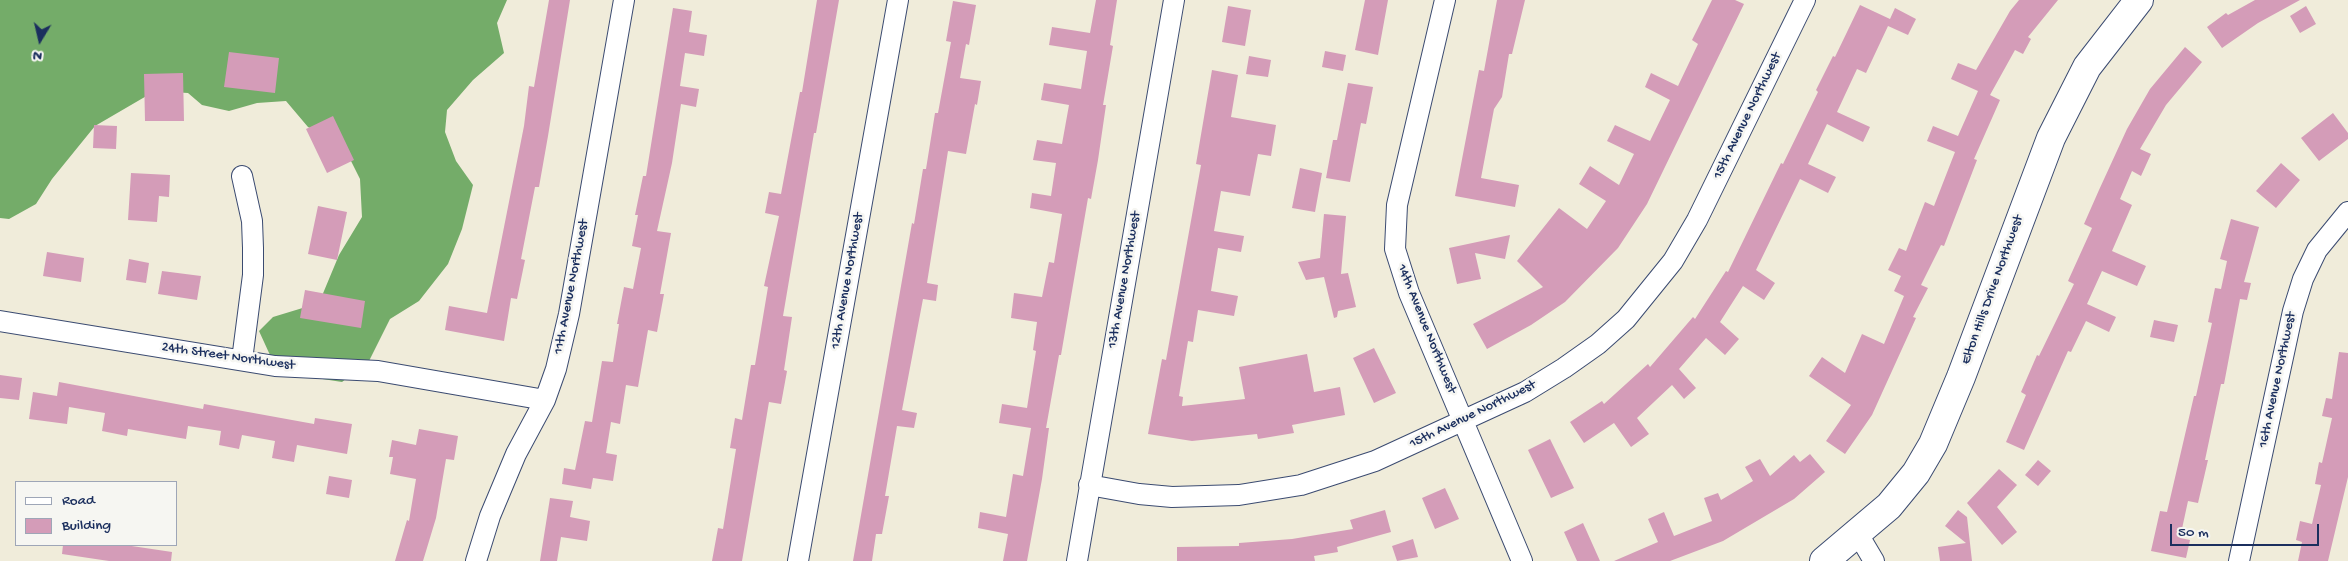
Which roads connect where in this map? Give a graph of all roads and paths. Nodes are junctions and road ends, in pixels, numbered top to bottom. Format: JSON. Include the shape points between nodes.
{"nodes":[{"id":1,"x":624,"y":0,"type":"edge"},
{"id":2,"x":898,"y":0,"type":"edge"},
{"id":3,"x":1174,"y":0,"type":"edge"},
{"id":4,"x":1445,"y":0,"type":"edge"},
{"id":5,"x":1805,"y":0,"type":"edge"},
{"id":6,"x":2139,"y":0,"type":"edge"},
{"id":7,"x":242,"y":176,"type":"dead end"},
{"id":8,"x":2348,"y":212,"type":"edge"},
{"id":9,"x":0,"y":321,"type":"edge"},
{"id":10,"x":242,"y":360,"type":"junction"},
{"id":11,"x":544,"y":400,"type":"junction"},
{"id":12,"x":1463,"y":421,"type":"junction"},
{"id":13,"x":1089,"y":485,"type":"junction"},
{"id":14,"x":1858,"y":534,"type":"junction"},
{"id":15,"x":476,"y":561,"type":"edge"},
{"id":16,"x":798,"y":561,"type":"edge"},
{"id":17,"x":1077,"y":561,"type":"edge"},
{"id":18,"x":1522,"y":561,"type":"edge"},
{"id":19,"x":1824,"y":561,"type":"edge"},
{"id":20,"x":1874,"y":561,"type":"edge"},
{"id":21,"x":2239,"y":561,"type":"edge"}],
"edges":[{"from":1,"to":11,"type":"street","name":"11th Avenue Northwest","via":[[569,314],[556,369]]},
{"from":2,"to":16,"type":"street","name":"12th Avenue Northwest"},
{"from":3,"to":13,"type":"street","name":"13th Avenue Northwest"},
{"from":4,"to":12,"type":"street","name":"14th Avenue Northwest","via":[[1397,205],[1395,248],[1409,293]]},
{"from":5,"to":12,"type":"street","name":"15th Avenue Northwest","via":[[1697,220],[1673,262],[1646,297],[1598,344],[1564,368],[1525,392]]},
{"from":6,"to":14,"type":"main road","name":"Elton Hills Drive Northwest","via":[[2087,67],[2051,138],[1933,444],[1916,473],[1889,506]]},
{"from":7,"to":10,"type":"street","via":[[252,221],[253,257]]},
{"from":8,"to":21,"type":"street","name":"16th Avenue Northwest","via":[[2317,250],[2293,311]]},
{"from":9,"to":10,"type":"street","name":"24th Street Northwest"},
{"from":10,"to":11,"type":"street","name":"24th Street Northwest","via":[[275,366],[378,370]]},
{"from":11,"to":15,"type":"street","name":"11th Avenue Northwest","via":[[516,454],[483,533]]},
{"from":12,"to":13,"type":"street","name":"15th Avenue Northwest","via":[[1351,471],[1268,492],[1172,497]]},
{"from":12,"to":18,"type":"street","name":"14th Avenue Northwest"},
{"from":13,"to":17,"type":"street","name":"13th Avenue Northwest"},
{"from":14,"to":19,"type":"main road","name":"Elton Hills Drive Northwest"},
{"from":14,"to":20,"type":"street"}]}
